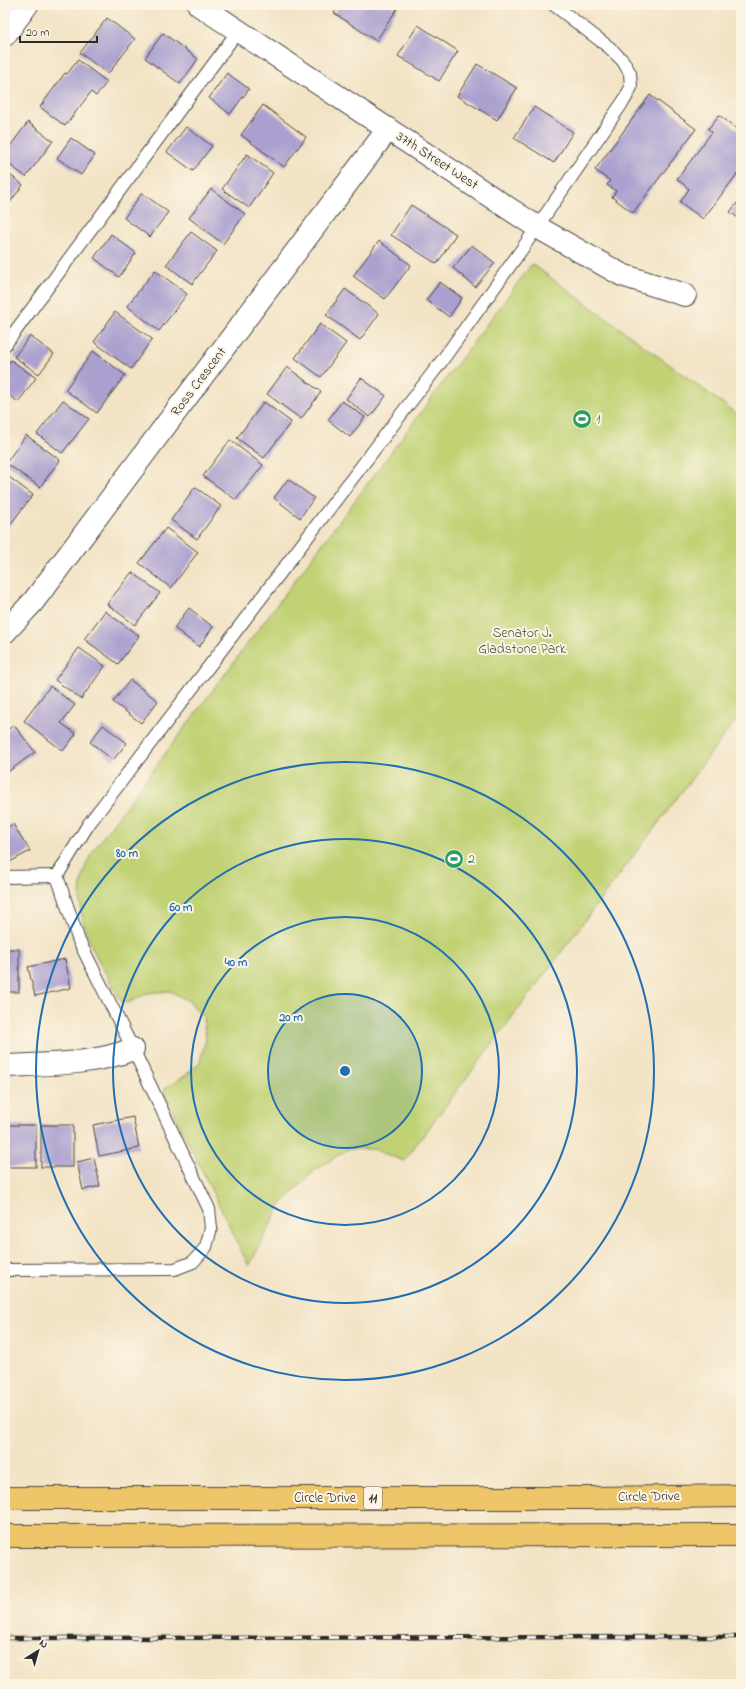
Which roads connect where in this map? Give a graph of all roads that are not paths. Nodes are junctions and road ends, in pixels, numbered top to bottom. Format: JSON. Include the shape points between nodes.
{"nodes":[{"id":1,"x":28,"y":5,"type":"edge"},
{"id":2,"x":199,"y":5,"type":"edge"},
{"id":3,"x":554,"y":5,"type":"edge"},
{"id":4,"x":238,"y":31,"type":"junction"},
{"id":5,"x":5,"y":35,"type":"edge"},
{"id":6,"x":388,"y":129,"type":"junction"},
{"id":7,"x":537,"y":227,"type":"junction"},
{"id":8,"x":685,"y":295,"type":"dead end"},
{"id":9,"x":5,"y":345,"type":"edge"},
{"id":10,"x":5,"y":632,"type":"edge"},
{"id":11,"x":5,"y":876,"type":"edge"},
{"id":12,"x":57,"y":876,"type":"junction"},
{"id":13,"x":132,"y":1049,"type":"junction"},
{"id":14,"x":5,"y":1066,"type":"edge"},
{"id":15,"x":5,"y":1270,"type":"edge"},
{"id":16,"x":741,"y":1496,"type":"edge"},
{"id":17,"x":5,"y":1498,"type":"edge"},
{"id":18,"x":741,"y":1535,"type":"edge"},
{"id":19,"x":5,"y":1536,"type":"edge"}],
"edges":[{"from":1,"to":5,"type":"street"},
{"from":2,"to":4,"type":"street","name":"37th Street West"},
{"from":3,"to":7,"type":"lane","via":[[623,61],[630,73],[631,87]]},
{"from":4,"to":6,"type":"street","name":"37th Street West"},
{"from":4,"to":9,"type":"lane"},
{"from":6,"to":7,"type":"street","name":"37th Street West"},
{"from":6,"to":10,"type":"street","name":"Ross Crescent","via":[[33,602]]},
{"from":7,"to":8,"type":"street","name":"37th Street West","via":[[622,275]]},
{"from":7,"to":12,"type":"lane","via":[[432,374],[88,825]]},
{"from":11,"to":12,"type":"lane"},
{"from":12,"to":13,"type":"lane","via":[[79,941]]},
{"from":13,"to":14,"type":"street","via":[[114,1056],[85,1061]]},
{"from":13,"to":15,"type":"lane","via":[[209,1209],[211,1228],[206,1247],[193,1262],[175,1269]]},
{"from":16,"to":17,"type":"highway","name":"Circle Drive","number":"11"},
{"from":18,"to":19,"type":"highway"}]}
